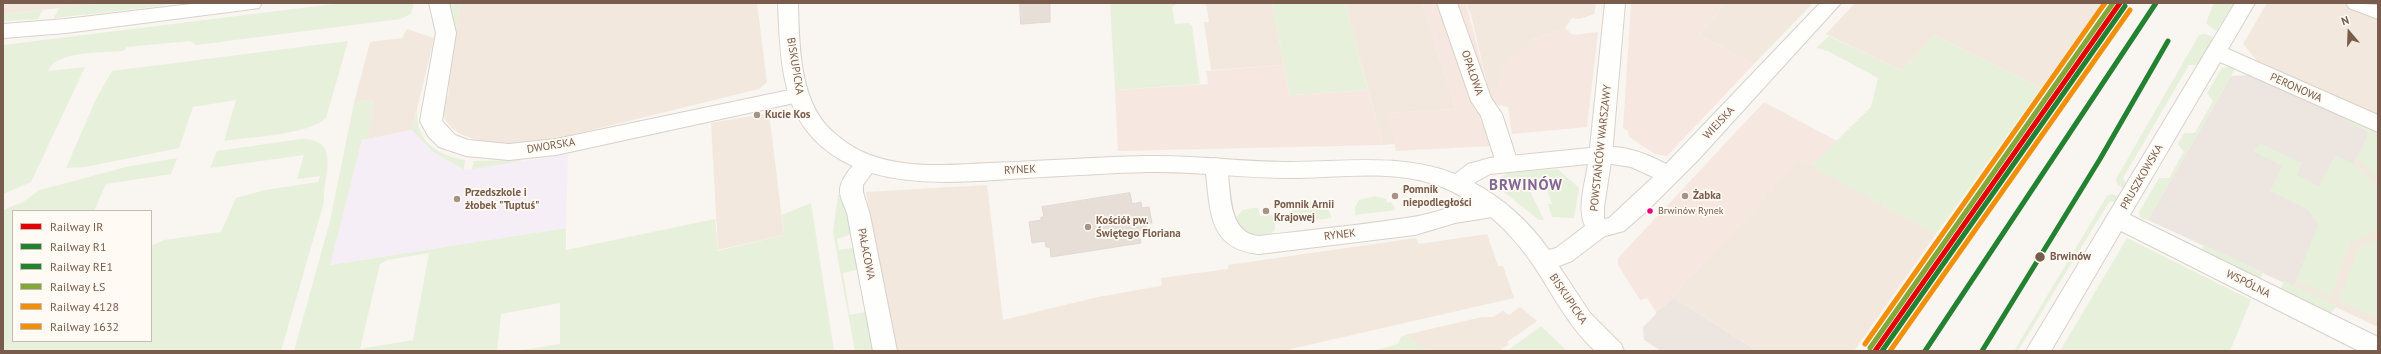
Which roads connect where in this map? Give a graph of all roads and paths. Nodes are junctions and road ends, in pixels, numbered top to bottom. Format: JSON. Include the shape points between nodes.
{"nodes":[{"id":1,"x":252,"y":3,"type":"edge"},
{"id":2,"x":438,"y":3,"type":"edge"},
{"id":3,"x":788,"y":3,"type":"edge"},
{"id":4,"x":1447,"y":3,"type":"edge"},
{"id":5,"x":1615,"y":3,"type":"edge"},
{"id":6,"x":1831,"y":3,"type":"edge"},
{"id":7,"x":2245,"y":3,"type":"edge"},
{"id":8,"x":2356,"y":3,"type":"edge"},
{"id":9,"x":181,"y":8,"type":"edge"},
{"id":10,"x":2378,"y":12,"type":"edge"},
{"id":11,"x":3,"y":31,"type":"edge"},
{"id":12,"x":2215,"y":52,"type":"junction"},
{"id":13,"x":799,"y":95,"type":"junction"},
{"id":14,"x":2378,"y":124,"type":"edge"},
{"id":15,"x":830,"y":142,"type":"joint"},
{"id":16,"x":1601,"y":156,"type":"junction"},
{"id":17,"x":868,"y":163,"type":"junction"},
{"id":18,"x":1507,"y":163,"type":"junction"},
{"id":19,"x":1216,"y":166,"type":"junction"},
{"id":20,"x":1668,"y":176,"type":"junction"},
{"id":21,"x":1456,"y":185,"type":"junction"},
{"id":22,"x":1497,"y":209,"type":"junction"},
{"id":23,"x":2117,"y":219,"type":"junction"},
{"id":24,"x":1598,"y":229,"type":"junction"},
{"id":25,"x":1544,"y":261,"type":"junction"},
{"id":26,"x":2378,"y":349,"type":"edge"},
{"id":27,"x":885,"y":351,"type":"edge"},
{"id":28,"x":1612,"y":351,"type":"edge"},
{"id":29,"x":2038,"y":351,"type":"edge"}],
"edges":[{"from":1,"to":9,"type":"street"},
{"from":2,"to":13,"type":"street","name":"DWORSKA","via":[[446,33],[431,121],[447,141],[466,148],[509,152],[556,147]]},
{"from":3,"to":13,"type":"street","name":"BISKUPICKA"},
{"from":4,"to":18,"type":"street","name":"OPAŁOWA","via":[[1481,101],[1491,114]]},
{"from":5,"to":16,"type":"street","name":"POWSTAŃCÓW WARSZAWY"},
{"from":6,"to":20,"type":"street","name":"WIEJSKA"},
{"from":7,"to":12,"type":"street","name":"PRUSZKOWSKA"},
{"from":8,"to":10,"type":"street"},
{"from":9,"to":11,"type":"street"},
{"from":12,"to":14,"type":"street","name":"PERONOWA"},
{"from":12,"to":23,"type":"street","name":"PRUSZKOWSKA"},
{"from":13,"to":15,"type":"street","name":"BISKUPICKA","via":[[815,128]]},
{"from":15,"to":17,"type":"street","name":"RYNEK","via":[[842,151]]},
{"from":16,"to":18,"type":"street"},
{"from":16,"to":20,"type":"street","via":[[1633,159],[1652,166]]},
{"from":16,"to":24,"type":"street","name":"POWSTAŃCÓW WARSZAWY","via":[[1593,206]]},
{"from":17,"to":19,"type":"street","name":"RYNEK","via":[[900,170],[941,174],[1145,164]]},
{"from":17,"to":27,"type":"street","name":"PAŁACOWA","via":[[852,184],[850,194],[859,215]]},
{"from":18,"to":21,"type":"street","via":[[1480,169]]},
{"from":19,"to":21,"type":"street","name":"RYNEK","via":[[1266,170],[1400,170],[1425,174]]},
{"from":19,"to":22,"type":"street","name":"RYNEK","via":[[1228,230],[1236,241],[1244,244],[1259,245],[1416,226],[1455,214]]},
{"from":20,"to":24,"type":"street","name":"WIEJSKA","via":[[1622,221],[1610,228]]},
{"from":21,"to":22,"type":"street","name":"RYNEK"},
{"from":22,"to":25,"type":"street","name":"RYNEK","via":[[1524,235]]},
{"from":23,"to":26,"type":"street","name":"WSPÓLNA"},
{"from":23,"to":29,"type":"street","name":"PRUSZKOWSKA"},
{"from":24,"to":25,"type":"street","via":[[1564,255]]},
{"from":25,"to":28,"type":"street","name":"BISKUPICKA","via":[[1579,319]]}]}
